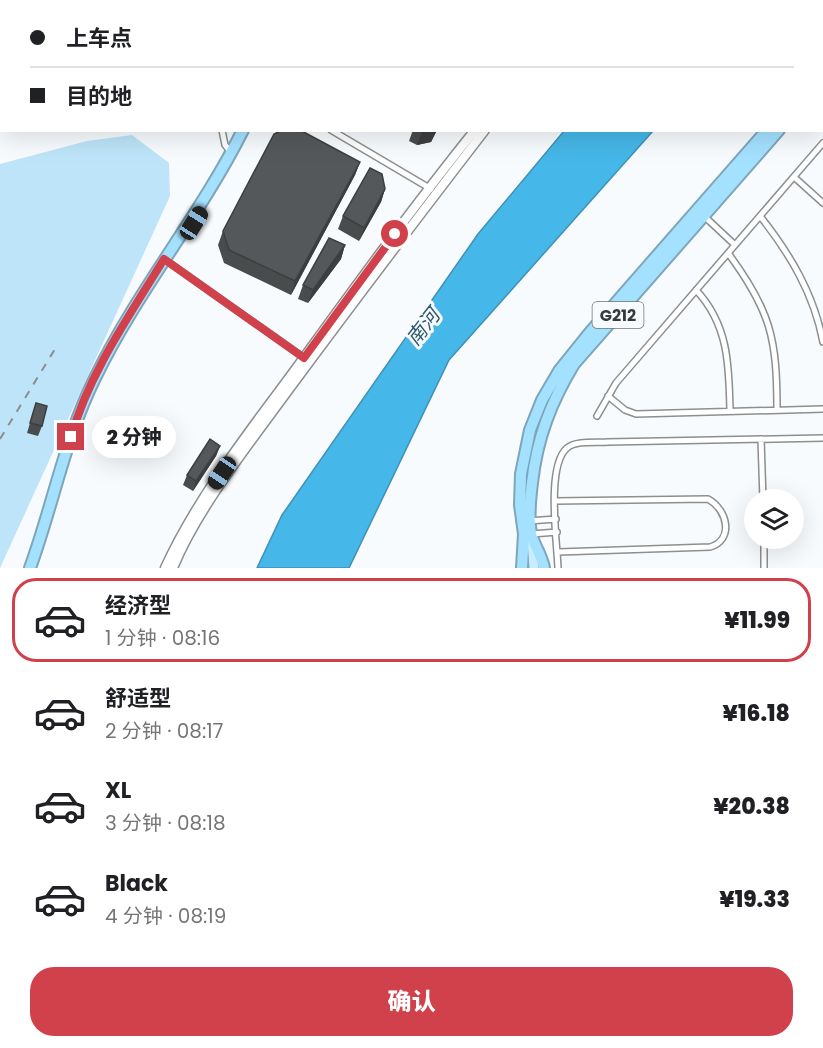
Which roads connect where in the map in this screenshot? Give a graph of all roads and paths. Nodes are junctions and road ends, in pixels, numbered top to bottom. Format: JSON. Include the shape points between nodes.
{"nodes":[{"id":1,"x":222,"y":132,"type":"edge"},
{"id":2,"x":242,"y":132,"type":"edge"},
{"id":3,"x":249,"y":132,"type":"edge"},
{"id":4,"x":334,"y":132,"type":"edge"},
{"id":5,"x":474,"y":132,"type":"edge"},
{"id":6,"x":483,"y":132,"type":"edge"},
{"id":7,"x":765,"y":132,"type":"edge"},
{"id":8,"x":777,"y":132,"type":"edge"},
{"id":9,"x":823,"y":143,"type":"edge"},
{"id":10,"x":231,"y":152,"type":"junction"},
{"id":11,"x":794,"y":177,"type":"junction"},
{"id":12,"x":433,"y":190,"type":"junction"},
{"id":13,"x":823,"y":203,"type":"edge"},
{"id":14,"x":704,"y":216,"type":"junction"},
{"id":15,"x":760,"y":216,"type":"junction"},
{"id":16,"x":735,"y":245,"type":"junction"},
{"id":17,"x":728,"y":253,"type":"junction"},
{"id":18,"x":166,"y":261,"type":"junction"},
{"id":19,"x":696,"y":290,"type":"junction"},
{"id":20,"x":823,"y":342,"type":"edge"},
{"id":21,"x":307,"y":360,"type":"junction"},
{"id":22,"x":609,"y":396,"type":"junction"},
{"id":23,"x":823,"y":409,"type":"edge"},
{"id":24,"x":777,"y":410,"type":"junction"},
{"id":25,"x":730,"y":411,"type":"junction"},
{"id":26,"x":597,"y":416,"type":"dead end"},
{"id":27,"x":823,"y":438,"type":"edge"},
{"id":28,"x":761,"y":439,"type":"junction"},
{"id":29,"x":763,"y":489,"type":"edge"},
{"id":30,"x":555,"y":501,"type":"junction"},
{"id":31,"x":556,"y":519,"type":"junction"},
{"id":32,"x":526,"y":521,"type":"junction"},
{"id":33,"x":557,"y":532,"type":"junction"},
{"id":34,"x":528,"y":534,"type":"junction"},
{"id":35,"x":764,"y":549,"type":"edge"},
{"id":36,"x":558,"y":552,"type":"junction"},
{"id":37,"x":30,"y":568,"type":"edge"},
{"id":38,"x":165,"y":568,"type":"edge"},
{"id":39,"x":173,"y":568,"type":"edge"},
{"id":40,"x":522,"y":568,"type":"edge"},
{"id":41,"x":526,"y":568,"type":"edge"},
{"id":42,"x":534,"y":568,"type":"edge"},
{"id":43,"x":544,"y":568,"type":"edge"},
{"id":44,"x":558,"y":568,"type":"edge"},
{"id":45,"x":764,"y":568,"type":"edge"}],
"edges":[{"from":1,"to":10,"type":"street"},
{"from":2,"to":10,"type":"highway"},
{"from":3,"to":18,"type":"highway"},
{"from":4,"to":12,"type":"street"},
{"from":5,"to":12,"type":"street"},
{"from":6,"to":12,"type":"street"},
{"from":7,"to":32,"type":"highway","number":"G212","via":[[559,371],[542,400],[521,474]]},
{"from":8,"to":14,"type":"highway","number":"G212"},
{"from":9,"to":11,"type":"street"},
{"from":10,"to":18,"type":"highway"},
{"from":11,"to":13,"type":"street"},
{"from":11,"to":15,"type":"street"},
{"from":12,"to":21,"type":"street"},
{"from":14,"to":16,"type":"street"},
{"from":14,"to":32,"type":"highway","number":"G212","via":[[574,364],[555,394],[535,453]]},
{"from":15,"to":16,"type":"street"},
{"from":15,"to":20,"type":"street","via":[[800,274]]},
{"from":16,"to":17,"type":"street"},
{"from":17,"to":19,"type":"street"},
{"from":17,"to":24,"type":"street","via":[[758,296],[768,319],[774,339]]},
{"from":18,"to":21,"type":"street"},
{"from":18,"to":37,"type":"highway","via":[[136,305],[77,416]]},
{"from":19,"to":22,"type":"street"},
{"from":19,"to":25,"type":"street","via":[[712,311],[726,346]]},
{"from":21,"to":38,"type":"street","via":[[196,512]]},
{"from":21,"to":39,"type":"street","via":[[202,514]]},
{"from":22,"to":25,"type":"street","via":[[636,414]]},
{"from":22,"to":26,"type":"street"},
{"from":23,"to":24,"type":"street"},
{"from":24,"to":25,"type":"street"},
{"from":27,"to":28,"type":"street"},
{"from":28,"to":29,"type":"street"},
{"from":28,"to":30,"type":"street","via":[[575,444],[566,448],[560,459]]},
{"from":30,"to":31,"type":"street"},
{"from":30,"to":36,"type":"street","via":[[708,499],[724,515],[725,538],[710,548]]},
{"from":31,"to":32,"type":"street"},
{"from":31,"to":33,"type":"street"},
{"from":32,"to":34,"type":"highway","number":"G212"},
{"from":33,"to":34,"type":"street"},
{"from":33,"to":36,"type":"street"},
{"from":34,"to":40,"type":"highway"},
{"from":34,"to":41,"type":"main road"},
{"from":34,"to":42,"type":"main road"},
{"from":34,"to":43,"type":"highway"},
{"from":35,"to":45,"type":"street"},
{"from":36,"to":44,"type":"street"}]}
